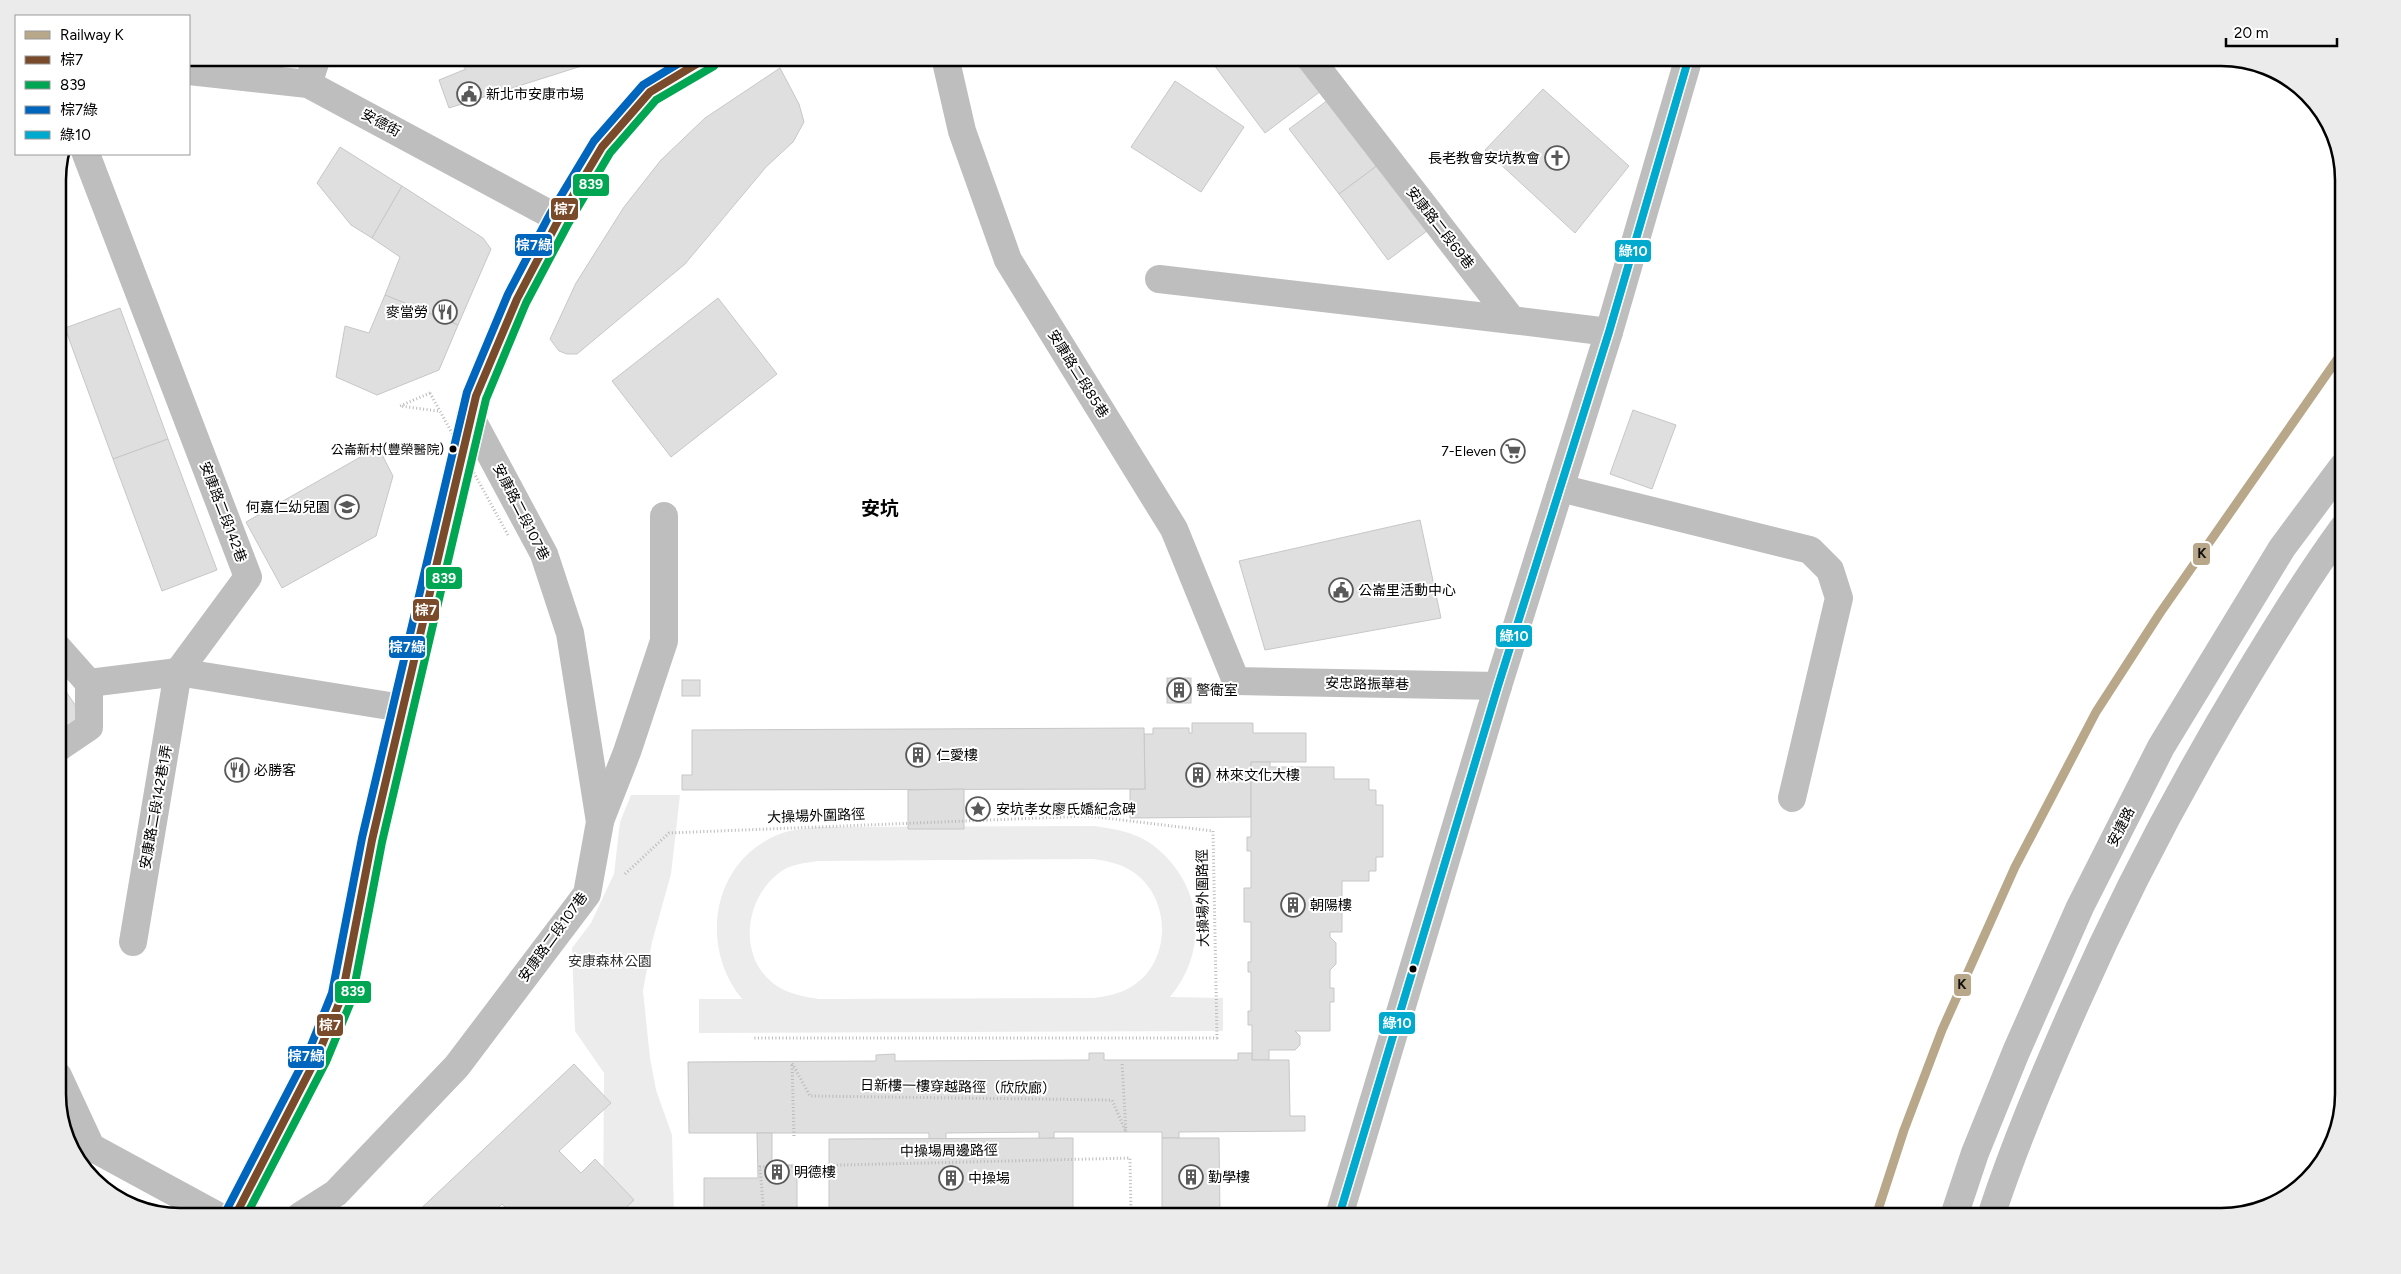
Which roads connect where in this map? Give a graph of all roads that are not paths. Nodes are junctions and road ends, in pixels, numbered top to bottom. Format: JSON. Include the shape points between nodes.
{"nodes":[{"id":1,"x":314,"y":66,"type":"edge"},
{"id":2,"x":696,"y":66,"type":"edge"},
{"id":3,"x":947,"y":66,"type":"edge"},
{"id":4,"x":1315,"y":66,"type":"edge"},
{"id":5,"x":1687,"y":66,"type":"edge"},
{"id":6,"x":190,"y":71,"type":"edge"},
{"id":7,"x":308,"y":84,"type":"junction"},
{"id":8,"x":86,"y":155,"type":"edge"},
{"id":9,"x":559,"y":219,"type":"junction"},
{"id":10,"x":1159,"y":279,"type":"dead end"},
{"id":11,"x":1512,"y":320,"type":"junction"},
{"id":12,"x":1609,"y":332,"type":"junction"},
{"id":13,"x":470,"y":416,"type":"junction"},
{"id":14,"x":2335,"y":477,"type":"edge"},
{"id":15,"x":1560,"y":488,"type":"junction"},
{"id":16,"x":664,"y":516,"type":"dead end"},
{"id":17,"x":2335,"y":539,"type":"edge"},
{"id":18,"x":66,"y":657,"type":"edge"},
{"id":19,"x":178,"y":672,"type":"junction"},
{"id":20,"x":1236,"y":681,"type":"joint"},
{"id":21,"x":89,"y":683,"type":"junction"},
{"id":22,"x":1498,"y":686,"type":"junction"},
{"id":23,"x":402,"y":708,"type":"junction"},
{"id":24,"x":66,"y":743,"type":"edge"},
{"id":25,"x":1792,"y":798,"type":"dead end"},
{"id":26,"x":600,"y":822,"type":"junction"},
{"id":27,"x":133,"y":942,"type":"dead end"},
{"id":28,"x":66,"y":1093,"type":"edge"},
{"id":29,"x":203,"y":1208,"type":"edge"},
{"id":30,"x":239,"y":1208,"type":"edge"},
{"id":31,"x":313,"y":1208,"type":"edge"},
{"id":32,"x":1341,"y":1208,"type":"edge"},
{"id":33,"x":1957,"y":1208,"type":"edge"},
{"id":34,"x":1994,"y":1208,"type":"edge"}],
"edges":[{"from":1,"to":7,"type":"street"},
{"from":2,"to":9,"type":"street","via":[[650,92],[602,146]]},
{"from":3,"to":20,"type":"street","name":"安康路二段85巷","via":[[962,131],[1008,260],[1174,529]]},
{"from":4,"to":11,"type":"street","name":"安康路二段69巷"},
{"from":5,"to":12,"type":"street"},
{"from":6,"to":7,"type":"street","name":"安德街"},
{"from":7,"to":9,"type":"street","name":"安德街"},
{"from":8,"to":19,"type":"street","name":"安康路二段142巷","via":[[248,577]]},
{"from":9,"to":13,"type":"street","via":[[517,299]]},
{"from":10,"to":11,"type":"street"},
{"from":11,"to":12,"type":"street"},
{"from":12,"to":15,"type":"street"},
{"from":13,"to":23,"type":"street"},
{"from":13,"to":26,"type":"street","name":"安康路二段107巷","via":[[544,554],[570,632]]},
{"from":14,"to":33,"type":"street","name":"安捷路","via":[[2282,548],[2161,748],[2076,916],[2016,1052]]},
{"from":15,"to":22,"type":"street"},
{"from":15,"to":25,"type":"street","via":[[1810,550],[1830,570],[1839,598]]},
{"from":16,"to":26,"type":"street","via":[[664,640]]},
{"from":17,"to":34,"type":"street","via":[[2306,578],[2193,765],[2113,920],[2049,1063]]},
{"from":18,"to":21,"type":"street"},
{"from":19,"to":21,"type":"street"},
{"from":19,"to":23,"type":"street"},
{"from":19,"to":27,"type":"street","name":"安康路二段142巷1弄"},
{"from":20,"to":22,"type":"street","name":"安忠路振華巷"},
{"from":21,"to":24,"type":"street","via":[[89,727]]},
{"from":22,"to":32,"type":"street"},
{"from":23,"to":30,"type":"street","via":[[342,996],[317,1056]]},
{"from":26,"to":31,"type":"street","name":"安康路二段107巷","via":[[587,894],[458,1066],[336,1193]]},
{"from":28,"to":29,"type":"street","via":[[91,1147]]}]}
